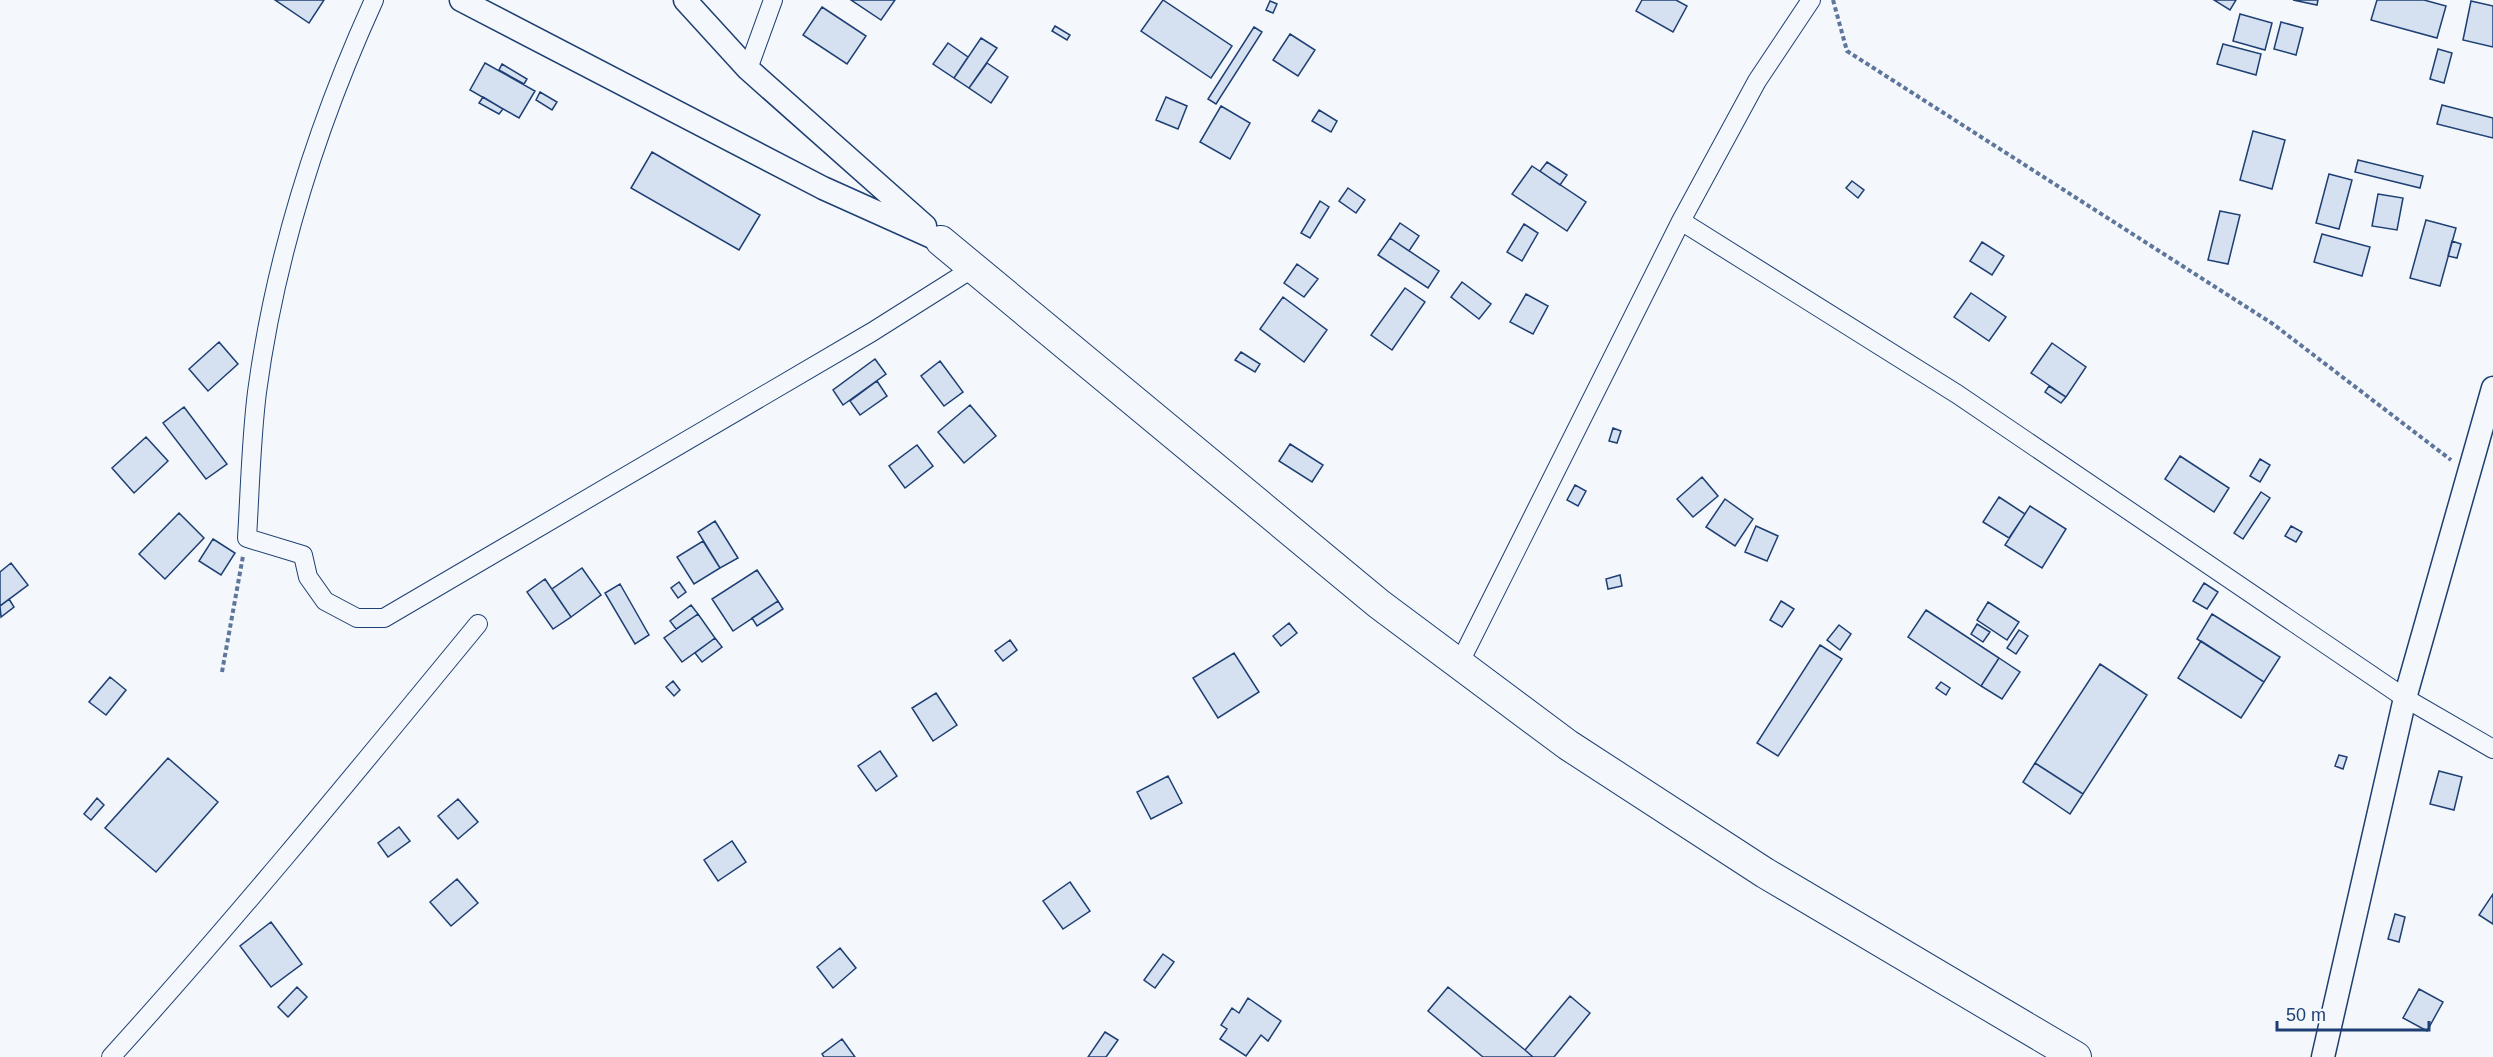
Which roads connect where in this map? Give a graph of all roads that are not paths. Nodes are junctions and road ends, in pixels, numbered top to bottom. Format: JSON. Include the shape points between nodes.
{"nodes":[{"id":1,"x":374,"y":0,"type":"edge"},
{"id":2,"x":461,"y":0,"type":"edge"},
{"id":3,"x":685,"y":0,"type":"edge"},
{"id":4,"x":773,"y":0,"type":"edge"},
{"id":5,"x":1811,"y":0,"type":"edge"},
{"id":6,"x":748,"y":69,"type":"junction"},
{"id":7,"x":1681,"y":221,"type":"junction"},
{"id":8,"x":941,"y":241,"type":"junction"},
{"id":9,"x":975,"y":267,"type":"junction"},
{"id":10,"x":2493,"y":388,"type":"edge"},
{"id":11,"x":478,"y":624,"type":"dead end"},
{"id":12,"x":1459,"y":664,"type":"junction"},
{"id":13,"x":2406,"y":698,"type":"junction"},
{"id":14,"x":2493,"y":749,"type":"edge"},
{"id":15,"x":111,"y":1057,"type":"edge"},
{"id":16,"x":2076,"y":1057,"type":"edge"},
{"id":17,"x":2323,"y":1057,"type":"edge"}],
"edges":[{"from":1,"to":9,"type":"street","via":[[345,64],[285,254],[268,325],[257,394],[247,538],[303,555],[308,577],[325,601],[357,618],[384,618],[872,333]]},
{"from":2,"to":8,"type":"street","via":[[823,188]]},
{"from":3,"to":6,"type":"street"},
{"from":4,"to":6,"type":"street"},
{"from":5,"to":7,"type":"street","via":[[1757,81]]},
{"from":6,"to":8,"type":"street"},
{"from":7,"to":12,"type":"street"},
{"from":7,"to":13,"type":"street","via":[[1957,394]]},
{"from":8,"to":9,"type":"highway"},
{"from":9,"to":12,"type":"highway","via":[[1379,604]]},
{"from":10,"to":13,"type":"street"},
{"from":11,"to":15,"type":"street","via":[[331,803]]},
{"from":12,"to":16,"type":"highway","via":[[1568,745],[1681,820]]},
{"from":13,"to":14,"type":"street"},
{"from":13,"to":17,"type":"street"}]}
